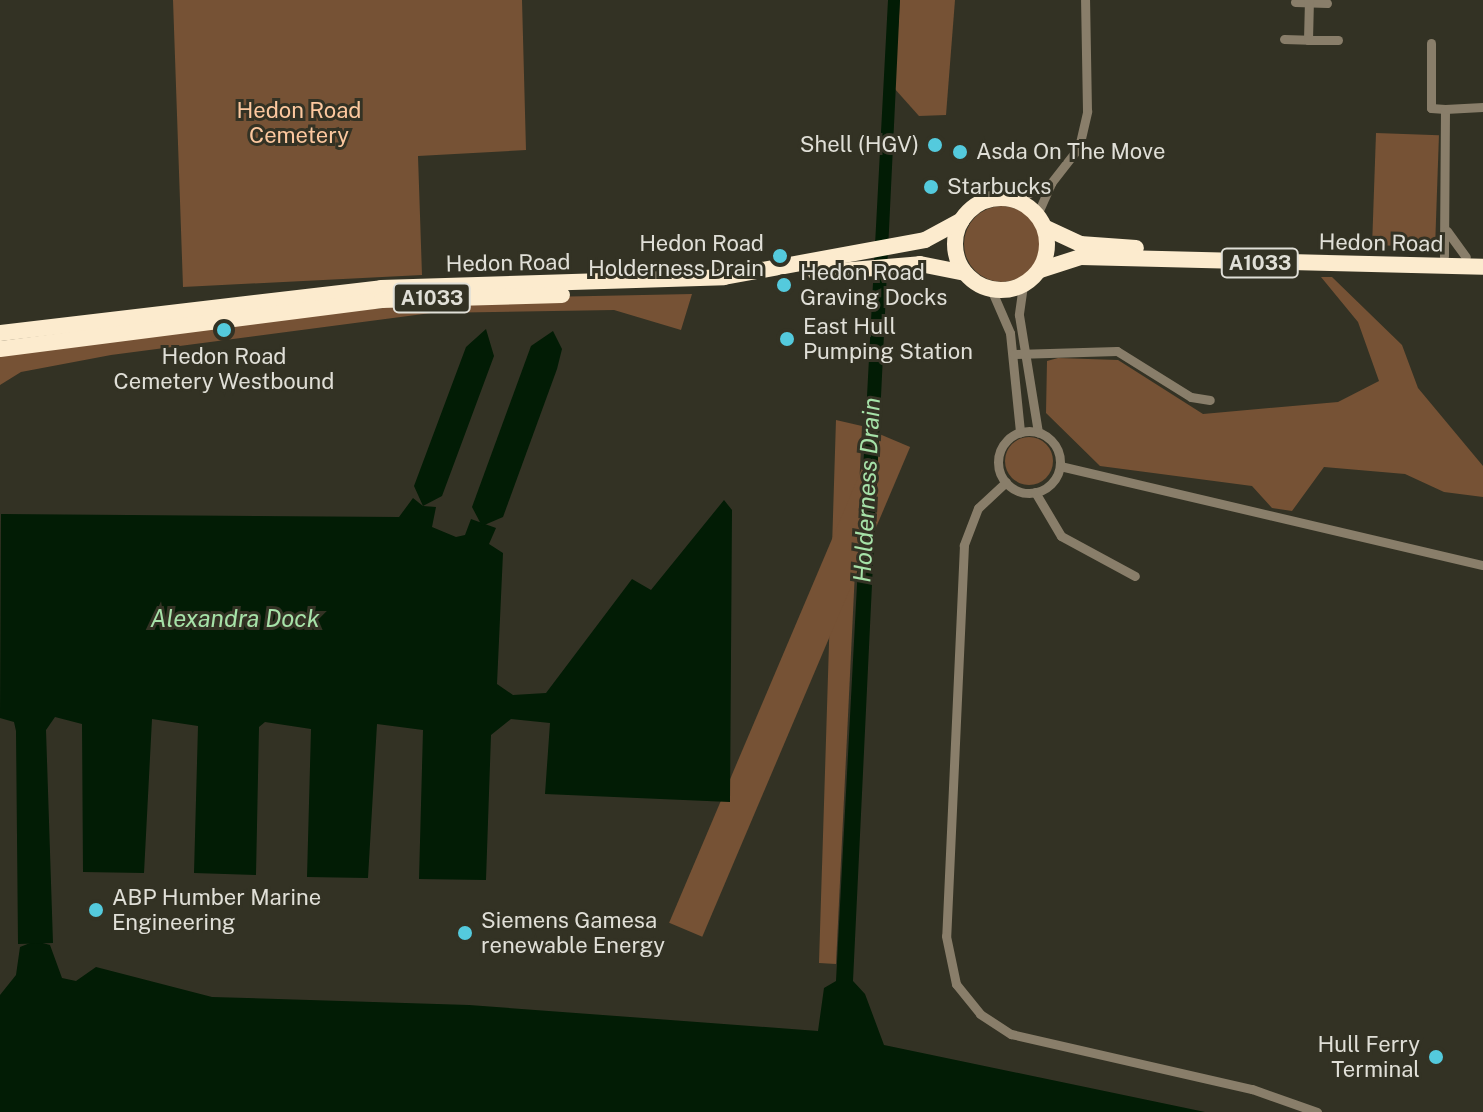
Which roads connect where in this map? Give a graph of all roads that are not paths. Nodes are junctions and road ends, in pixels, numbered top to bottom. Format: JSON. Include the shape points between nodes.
{"nodes":[{"id":1,"x":1085,"y":0,"type":"edge"},
{"id":2,"x":1309,"y":1,"type":"edge"},
{"id":3,"x":1295,"y":2,"type":"dead end"},
{"id":4,"x":1327,"y":3,"type":"dead end"},
{"id":5,"x":1284,"y":39,"type":"dead end"},
{"id":6,"x":1308,"y":40,"type":"junction"},
{"id":7,"x":1338,"y":40,"type":"dead end"},
{"id":8,"x":1431,"y":43,"type":"dead end"},
{"id":9,"x":1483,"y":107,"type":"edge"},
{"id":10,"x":1445,"y":109,"type":"junction"},
{"id":11,"x":1051,"y":183,"type":"junction"},
{"id":12,"x":1014,"y":200,"type":"junction"},
{"id":13,"x":962,"y":220,"type":"junction"},
{"id":14,"x":1041,"y":222,"type":"junction"},
{"id":15,"x":1445,"y":224,"type":"junction"},
{"id":16,"x":1444,"y":256,"type":"junction"},
{"id":17,"x":1474,"y":257,"type":"edge"},
{"id":18,"x":863,"y":260,"type":"junction"},
{"id":19,"x":1483,"y":267,"type":"edge"},
{"id":20,"x":1040,"y":270,"type":"junction"},
{"id":21,"x":965,"y":273,"type":"junction"},
{"id":22,"x":1023,"y":285,"type":"junction"},
{"id":23,"x":991,"y":289,"type":"junction"},
{"id":24,"x":0,"y":333,"type":"edge"},
{"id":25,"x":0,"y":349,"type":"edge"},
{"id":26,"x":1019,"y":353,"type":"junction"},
{"id":27,"x":1210,"y":400,"type":"dead end"},
{"id":28,"x":1020,"y":432,"type":"junction"},
{"id":29,"x":1038,"y":432,"type":"junction"},
{"id":30,"x":1060,"y":466,"type":"junction"},
{"id":31,"x":1006,"y":482,"type":"junction"},
{"id":32,"x":1035,"y":492,"type":"junction"},
{"id":33,"x":1483,"y":565,"type":"edge"},
{"id":34,"x":1135,"y":576,"type":"dead end"},
{"id":35,"x":1317,"y":1112,"type":"edge"}],
"edges":[{"from":1,"to":11,"type":"street","via":[[1085,127],[1079,147]]},
{"from":2,"to":3,"type":"street"},
{"from":2,"to":4,"type":"street"},
{"from":2,"to":6,"type":"street"},
{"from":5,"to":6,"type":"street"},
{"from":6,"to":7,"type":"street"},
{"from":8,"to":10,"type":"street","via":[[1431,108]]},
{"from":9,"to":10,"type":"street"},
{"from":10,"to":15,"type":"street"},
{"from":11,"to":12,"type":"street"},
{"from":11,"to":14,"type":"street"},
{"from":12,"to":13,"type":"highway","number":"A1033","via":[[985,201]]},
{"from":12,"to":14,"type":"highway","number":"A1033"},
{"from":13,"to":18,"type":"highway","name":"Hedon Road","number":"A1033","via":[[933,238],[897,245]]},
{"from":13,"to":21,"type":"highway","via":[[955,247]]},
{"from":14,"to":16,"type":"highway","name":"Hedon Road","number":"A1033","via":[[1088,245]]},
{"from":14,"to":20,"type":"highway"},
{"from":15,"to":16,"type":"street"},
{"from":15,"to":17,"type":"street"},
{"from":16,"to":17,"type":"highway","name":"Hedon Road","number":"A1033"},
{"from":18,"to":21,"type":"highway","name":"Hedon Road","number":"A1033"},
{"from":18,"to":24,"type":"highway","name":"Hedon Road","number":"A1033","via":[[724,277],[381,288]]},
{"from":18,"to":25,"type":"highway","name":"Hedon Road","number":"A1033","via":[[601,295],[382,300]]},
{"from":19,"to":20,"type":"highway","name":"Hedon Road","number":"A1033","via":[[1081,257]]},
{"from":20,"to":22,"type":"highway","number":"A1033"},
{"from":21,"to":23,"type":"highway","number":"A1033"},
{"from":22,"to":23,"type":"highway"},
{"from":22,"to":26,"type":"street"},
{"from":23,"to":26,"type":"street"},
{"from":26,"to":27,"type":"street","via":[[1124,353],[1191,397]]},
{"from":26,"to":28,"type":"street"},
{"from":26,"to":29,"type":"street"},
{"from":28,"to":29,"type":"street"},
{"from":28,"to":31,"type":"street","via":[[999,453]]},
{"from":29,"to":30,"type":"street","via":[[1055,445]]},
{"from":30,"to":32,"type":"street"},
{"from":30,"to":33,"type":"street"},
{"from":31,"to":32,"type":"street"},
{"from":31,"to":35,"type":"street","via":[[978,508],[964,545],[946,936],[956,984],[980,1014],[1011,1034],[1266,1092]]},
{"from":32,"to":34,"type":"street","via":[[1061,536]]}]}
